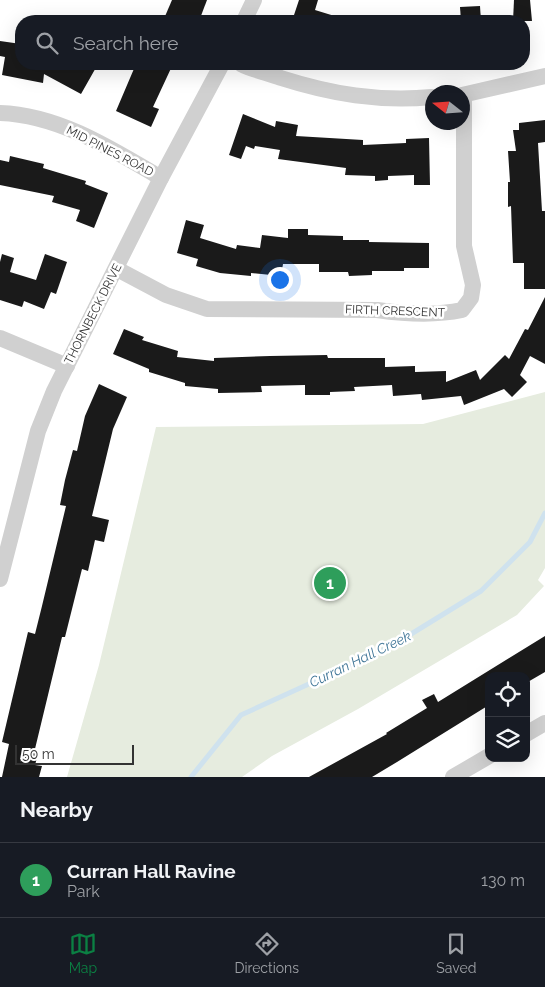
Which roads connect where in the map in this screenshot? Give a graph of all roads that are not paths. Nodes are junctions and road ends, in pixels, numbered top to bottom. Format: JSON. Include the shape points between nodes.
{"nodes":[{"id":1,"x":254,"y":0,"type":"edge"},
{"id":2,"x":247,"y":15,"type":"edge"},
{"id":3,"x":219,"y":70,"type":"edge"},
{"id":4,"x":259,"y":70,"type":"edge"},
{"id":5,"x":545,"y":76,"type":"edge"},
{"id":6,"x":470,"y":93,"type":"edge"},
{"id":7,"x":425,"y":98,"type":"edge"},
{"id":8,"x":0,"y":113,"type":"edge"},
{"id":9,"x":463,"y":130,"type":"edge"},
{"id":10,"x":161,"y":178,"type":"junction"},
{"id":11,"x":117,"y":269,"type":"junction"},
{"id":12,"x":0,"y":338,"type":"edge"},
{"id":13,"x":67,"y":366,"type":"junction"},
{"id":14,"x":2,"y":558,"type":"edge"},
{"id":15,"x":0,"y":579,"type":"edge"},
{"id":16,"x":545,"y":723,"type":"edge"},
{"id":17,"x":530,"y":732,"type":"edge"},
{"id":18,"x":485,"y":761,"type":"edge"},
{"id":19,"x":476,"y":771,"type":"edge"},
{"id":20,"x":453,"y":777,"type":"edge"}],
"edges":[{"from":1,"to":2,"type":"street"},
{"from":3,"to":10,"type":"street","name":"THORNBECK DRIVE"},
{"from":4,"to":7,"type":"street","via":[[307,86],[373,100]]},
{"from":5,"to":6,"type":"street"},
{"from":8,"to":10,"type":"street","name":"MID PINES ROAD","via":[[59,125]]},
{"from":9,"to":11,"type":"street","name":"FIRTH CRESCENT","via":[[464,246],[473,285],[471,298],[462,310],[403,314],[377,310],[206,309],[166,295]]},
{"from":10,"to":11,"type":"street","name":"THORNBECK DRIVE"},
{"from":11,"to":13,"type":"street","name":"THORNBECK DRIVE"},
{"from":12,"to":13,"type":"street"},
{"from":13,"to":14,"type":"street","name":"THORNBECK DRIVE","via":[[38,431]]},
{"from":14,"to":15,"type":"street","name":"THORNBECK DRIVE"},
{"from":16,"to":17,"type":"street"},
{"from":18,"to":19,"type":"street"},
{"from":19,"to":20,"type":"street"}]}
